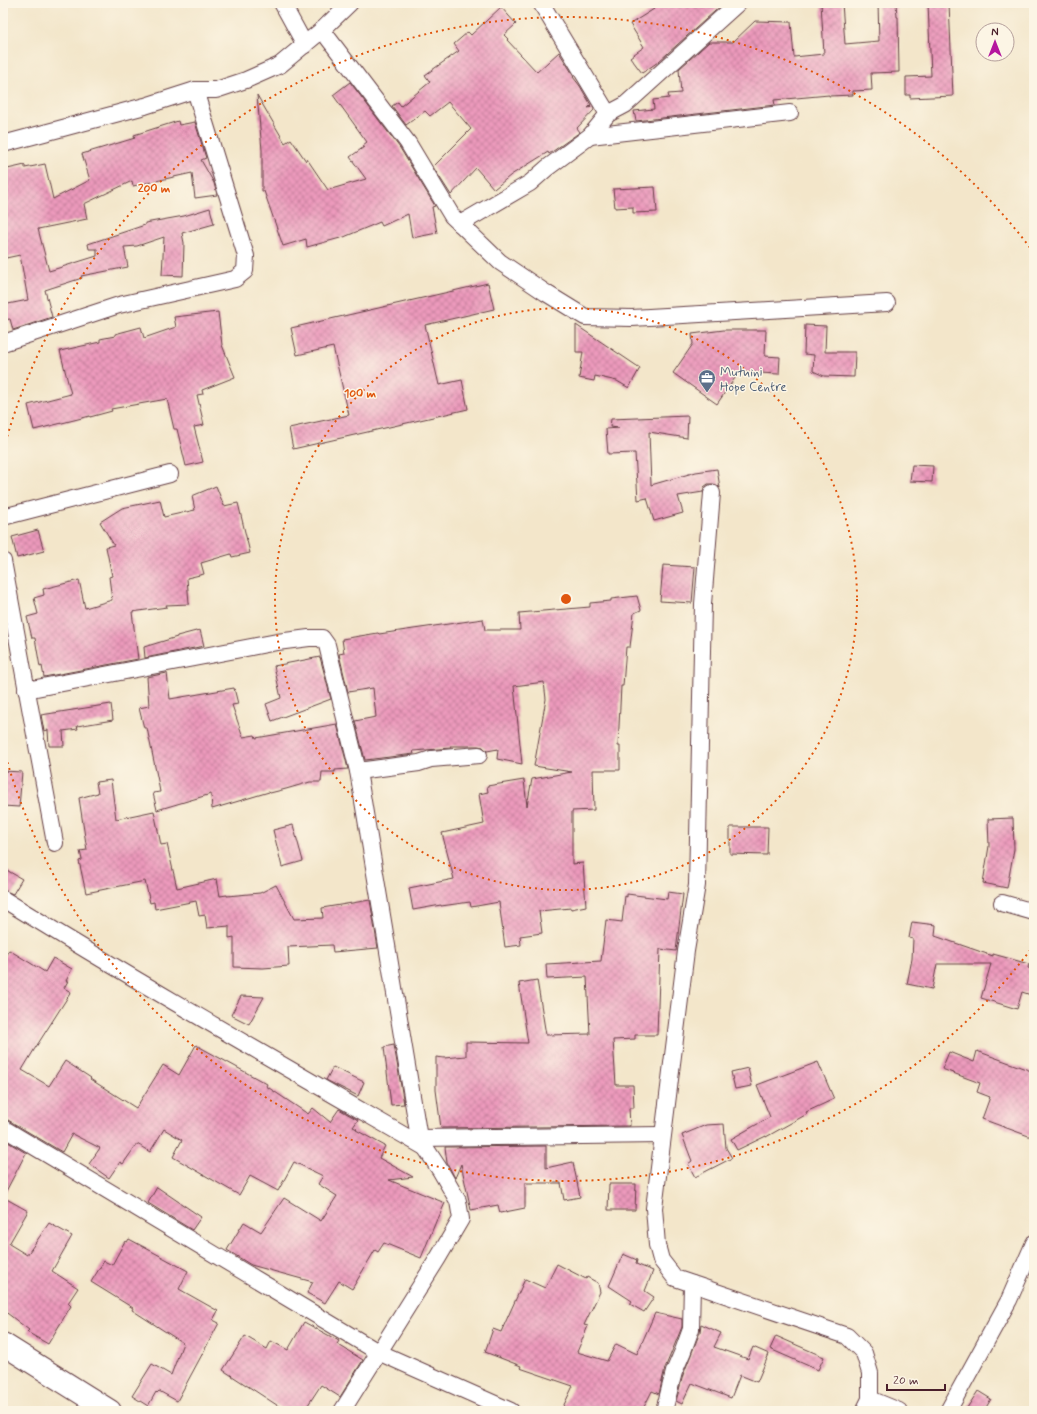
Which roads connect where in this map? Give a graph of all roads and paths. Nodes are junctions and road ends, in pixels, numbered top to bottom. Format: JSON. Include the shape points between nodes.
{"nodes":[{"id":1,"x":282,"y":3,"type":"edge"},
{"id":2,"x":350,"y":3,"type":"edge"},
{"id":3,"x":541,"y":3,"type":"edge"},
{"id":4,"x":738,"y":3,"type":"edge"},
{"id":5,"x":322,"y":30,"type":"junction"},
{"id":6,"x":305,"y":45,"type":"junction"},
{"id":7,"x":195,"y":90,"type":"junction"},
{"id":8,"x":608,"y":114,"type":"junction"},
{"id":9,"x":790,"y":114,"type":"dead end"},
{"id":10,"x":590,"y":136,"type":"junction"},
{"id":11,"x":3,"y":144,"type":"edge"},
{"id":12,"x":460,"y":224,"type":"junction"},
{"id":13,"x":887,"y":303,"type":"dead end"},
{"id":14,"x":3,"y":343,"type":"edge"},
{"id":15,"x":170,"y":474,"type":"dead end"},
{"id":16,"x":712,"y":493,"type":"dead end"},
{"id":17,"x":3,"y":518,"type":"edge"},
{"id":18,"x":3,"y":561,"type":"edge"},
{"id":19,"x":26,"y":690,"type":"junction"},
{"id":20,"x":479,"y":755,"type":"dead end"},
{"id":21,"x":358,"y":771,"type":"junction"},
{"id":22,"x":55,"y":843,"type":"dead end"},
{"id":23,"x":3,"y":899,"type":"edge"},
{"id":24,"x":1002,"y":903,"type":"dead end"},
{"id":25,"x":1034,"y":912,"type":"edge"},
{"id":26,"x":3,"y":1128,"type":"edge"},
{"id":27,"x":662,"y":1135,"type":"junction"},
{"id":28,"x":422,"y":1143,"type":"junction"},
{"id":29,"x":1034,"y":1243,"type":"edge"},
{"id":30,"x":692,"y":1284,"type":"junction"},
{"id":31,"x":3,"y":1344,"type":"edge"},
{"id":32,"x":378,"y":1352,"type":"junction"},
{"id":33,"x":867,"y":1405,"type":"edge"},
{"id":34,"x":110,"y":1411,"type":"edge"},
{"id":35,"x":342,"y":1411,"type":"edge"},
{"id":36,"x":511,"y":1411,"type":"edge"},
{"id":37,"x":664,"y":1411,"type":"edge"},
{"id":38,"x":898,"y":1411,"type":"edge"},
{"id":39,"x":948,"y":1411,"type":"edge"}],
"edges":[{"from":1,"to":6,"type":"street"},
{"from":2,"to":5,"type":"street"},
{"from":3,"to":8,"type":"street"},
{"from":4,"to":8,"type":"street","via":[[625,105]]},
{"from":5,"to":6,"type":"street"},
{"from":5,"to":12,"type":"street","via":[[408,143],[452,216]]},
{"from":6,"to":7,"type":"street","via":[[280,65],[246,80],[216,90]]},
{"from":7,"to":11,"type":"street"},
{"from":7,"to":14,"type":"street","via":[[246,256],[245,271],[235,278],[119,305]]},
{"from":8,"to":10,"type":"street"},
{"from":9,"to":10,"type":"street"},
{"from":10,"to":12,"type":"street","via":[[530,183]]},
{"from":12,"to":13,"type":"street","via":[[500,262],[585,317],[632,318]]},
{"from":15,"to":17,"type":"street"},
{"from":16,"to":27,"type":"street","via":[[703,604],[697,885]]},
{"from":18,"to":19,"type":"street"},
{"from":19,"to":21,"type":"street","via":[[277,642],[322,638],[331,658]]},
{"from":19,"to":22,"type":"street"},
{"from":20,"to":21,"type":"street","via":[[431,759],[419,763]]},
{"from":21,"to":28,"type":"street"},
{"from":23,"to":28,"type":"street","via":[[236,1039]]},
{"from":24,"to":25,"type":"street"},
{"from":26,"to":32,"type":"street"},
{"from":27,"to":28,"type":"street"},
{"from":27,"to":30,"type":"street","via":[[654,1208],[656,1245],[661,1260],[675,1278]]},
{"from":28,"to":32,"type":"street","via":[[458,1201],[461,1219]]},
{"from":29,"to":39,"type":"street","via":[[1009,1300]]},
{"from":30,"to":33,"type":"street","via":[[847,1336],[864,1353],[870,1373]]},
{"from":30,"to":37,"type":"street","via":[[691,1330],[674,1372]]},
{"from":31,"to":34,"type":"main road"},
{"from":32,"to":35,"type":"street"},
{"from":32,"to":36,"type":"street"},
{"from":33,"to":38,"type":"street"}]}
